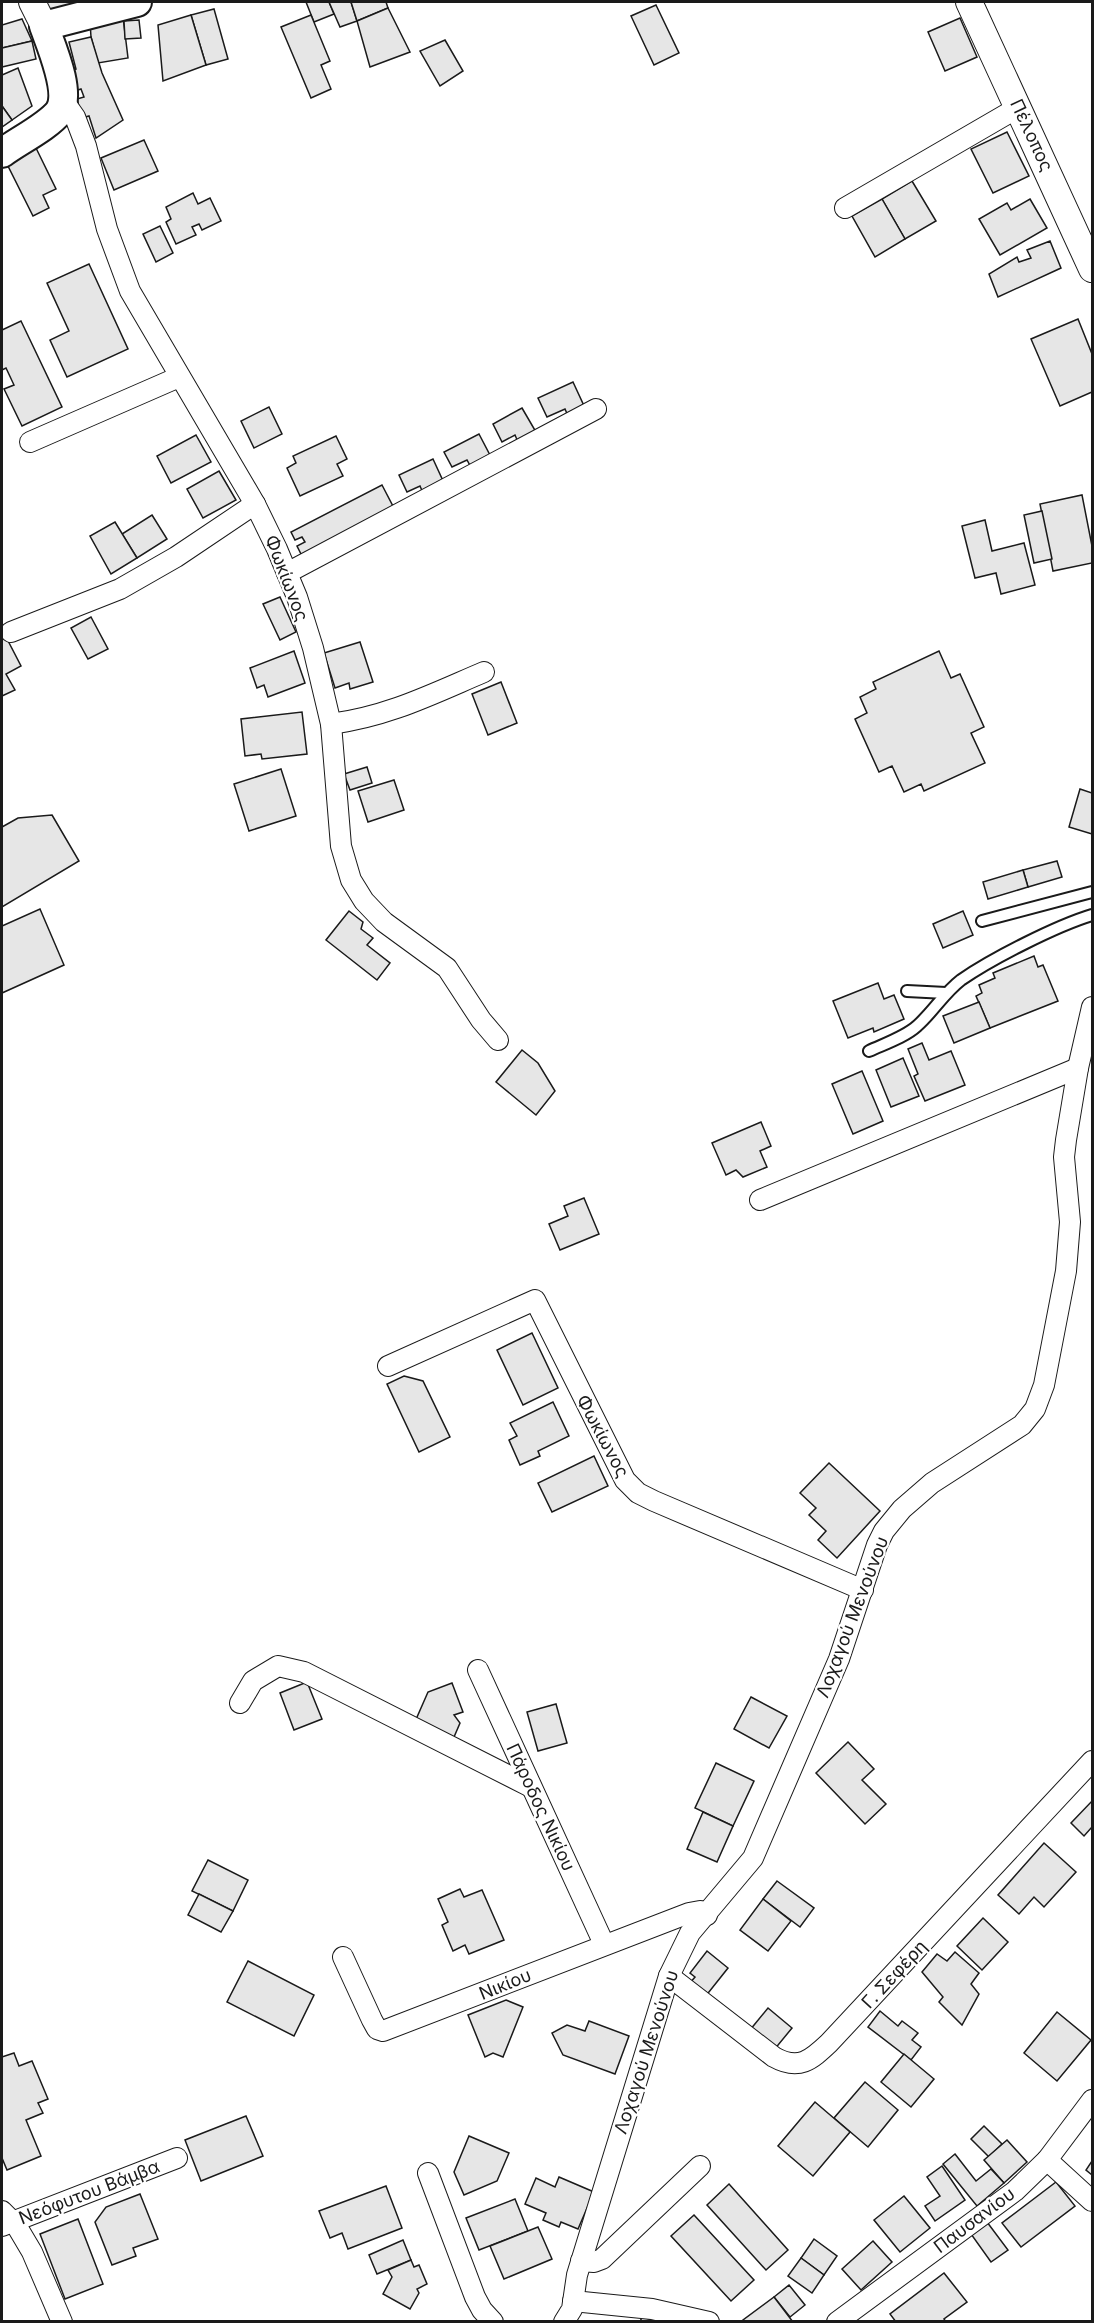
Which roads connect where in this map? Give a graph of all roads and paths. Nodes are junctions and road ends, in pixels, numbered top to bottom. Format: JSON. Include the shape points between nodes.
{"nodes":[{"id":1,"x":136,"y":2,"type":"edge"},
{"id":2,"x":969,"y":2,"type":"edge"},
{"id":3,"x":38,"y":14,"type":"edge"},
{"id":4,"x":63,"y":100,"type":"junction"},
{"id":5,"x":1019,"y":107,"type":"junction"},
{"id":6,"x":2,"y":153,"type":"edge"},
{"id":7,"x":845,"y":208,"type":"dead end"},
{"id":8,"x":1092,"y":269,"type":"edge"},
{"id":9,"x":179,"y":376,"type":"junction"},
{"id":10,"x":596,"y":409,"type":"dead end"},
{"id":11,"x":30,"y":442,"type":"dead end"},
{"id":12,"x":255,"y":504,"type":"junction"},
{"id":13,"x":287,"y":573,"type":"junction"},
{"id":14,"x":11,"y":632,"type":"dead end"},
{"id":15,"x":484,"y":672,"type":"dead end"},
{"id":16,"x":331,"y":724,"type":"junction"},
{"id":17,"x":1092,"y":892,"type":"edge"},
{"id":18,"x":1092,"y":915,"type":"edge"},
{"id":19,"x":982,"y":921,"type":"dead end"},
{"id":20,"x":907,"y":991,"type":"dead end"},
{"id":21,"x":946,"y":993,"type":"junction"},
{"id":22,"x":1092,"y":1007,"type":"edge"},
{"id":23,"x":498,"y":1040,"type":"dead end"},
{"id":24,"x":868,"y":1051,"type":"dead end"},
{"id":25,"x":1078,"y":1068,"type":"junction"},
{"id":26,"x":760,"y":1200,"type":"dead end"},
{"id":27,"x":388,"y":1366,"type":"dead end"},
{"id":28,"x":863,"y":1590,"type":"junction"},
{"id":29,"x":478,"y":1670,"type":"dead end"},
{"id":30,"x":240,"y":1703,"type":"dead end"},
{"id":31,"x":1092,"y":1761,"type":"edge"},
{"id":32,"x":531,"y":1787,"type":"junction"},
{"id":33,"x":706,"y":1916,"type":"junction"},
{"id":34,"x":604,"y":1944,"type":"junction"},
{"id":35,"x":343,"y":1957,"type":"dead end"},
{"id":36,"x":669,"y":1976,"type":"junction"},
{"id":37,"x":1092,"y":2100,"type":"edge"},
{"id":38,"x":177,"y":2157,"type":"dead end"},
{"id":39,"x":1047,"y":2160,"type":"junction"},
{"id":40,"x":700,"y":2166,"type":"dead end"},
{"id":41,"x":428,"y":2173,"type":"dead end"},
{"id":42,"x":1092,"y":2201,"type":"edge"},
{"id":43,"x":5,"y":2219,"type":"edge"},
{"id":44,"x":581,"y":2261,"type":"junction"},
{"id":45,"x":573,"y":2301,"type":"junction"},
{"id":46,"x":62,"y":2322,"type":"edge"},
{"id":47,"x":493,"y":2322,"type":"edge"},
{"id":48,"x":564,"y":2322,"type":"edge"},
{"id":49,"x":709,"y":2322,"type":"edge"},
{"id":50,"x":837,"y":2322,"type":"edge"}],
"edges":[{"from":1,"to":3,"type":"main road"},
{"from":2,"to":5,"type":"street","name":"Πέλοπος"},
{"from":3,"to":4,"type":"main road","via":[[60,78]]},
{"from":4,"to":6,"type":"main road","via":[[55,116]]},
{"from":4,"to":9,"type":"street","name":"Φωκίωνος","via":[[86,146],[122,273]]},
{"from":5,"to":7,"type":"street"},
{"from":5,"to":8,"type":"street","name":"Πέλοπος"},
{"from":9,"to":11,"type":"street"},
{"from":9,"to":12,"type":"street","name":"Φωκίωνος"},
{"from":10,"to":13,"type":"street"},
{"from":12,"to":13,"type":"street","name":"Φωκίωνος"},
{"from":12,"to":14,"type":"street","via":[[120,589]]},
{"from":13,"to":16,"type":"street","name":"Φωκίωνος","via":[[313,648]]},
{"from":15,"to":16,"type":"street","via":[[389,712]]},
{"from":16,"to":23,"type":"street","name":"Φωκίωνος","via":[[341,846],[351,880],[384,922],[447,968]]},
{"from":17,"to":19,"type":"lane"},
{"from":18,"to":21,"type":"lane","via":[[1002,957]]},
{"from":20,"to":21,"type":"lane"},
{"from":21,"to":24,"type":"lane","via":[[915,1028]]},
{"from":22,"to":25,"type":"street","name":"Λοχαγού Μενούνου"},
{"from":25,"to":26,"type":"street"},
{"from":25,"to":28,"type":"street","name":"Λοχαγού Μενούνου","via":[[1064,1157],[1070,1222],[1066,1271],[1041,1394],[1022,1425],[932,1483],[902,1509],[881,1537]]},
{"from":27,"to":28,"type":"street","name":"Φωκίωνος","via":[[535,1300],[615,1463],[632,1488],[654,1501]]},
{"from":28,"to":33,"type":"street","name":"Λοχαγού Μενούνου","via":[[839,1659],[753,1858]]},
{"from":29,"to":32,"type":"street","name":"Πάροδος Νικίου"},
{"from":30,"to":32,"type":"street","via":[[253,1681],[278,1666],[304,1672]]},
{"from":31,"to":36,"type":"street","name":"Γ. Σεφέρη","via":[[811,2059],[791,2064],[774,2057]]},
{"from":32,"to":34,"type":"street","name":"Πάροδος Νικίου"},
{"from":33,"to":34,"type":"street","name":"Νικίου","via":[[694,1911]]},
{"from":33,"to":36,"type":"street","name":"Λοχαγού Μενούνου","via":[[686,1940]]},
{"from":34,"to":35,"type":"street","name":"Νικίου","via":[[383,2031],[372,2020]]},
{"from":36,"to":44,"type":"street","name":"Λοχαγού Μενούνου"},
{"from":37,"to":39,"type":"street","name":"Παυσανίου"},
{"from":38,"to":43,"type":"street","name":"Νεόφυτου Βάμβα"},
{"from":39,"to":42,"type":"street"},
{"from":39,"to":50,"type":"street","name":"Παυσανίου","via":[[1015,2191]]},
{"from":40,"to":44,"type":"street","via":[[602,2259]]},
{"from":41,"to":47,"type":"street","via":[[475,2297]]},
{"from":43,"to":46,"type":"street","via":[[41,2268]]},
{"from":44,"to":45,"type":"street","name":"Λοχαγού Μενούνου"},
{"from":45,"to":48,"type":"street","name":"Λοχαγού Μενούνου"},
{"from":45,"to":49,"type":"street","via":[[652,2309]]}]}
